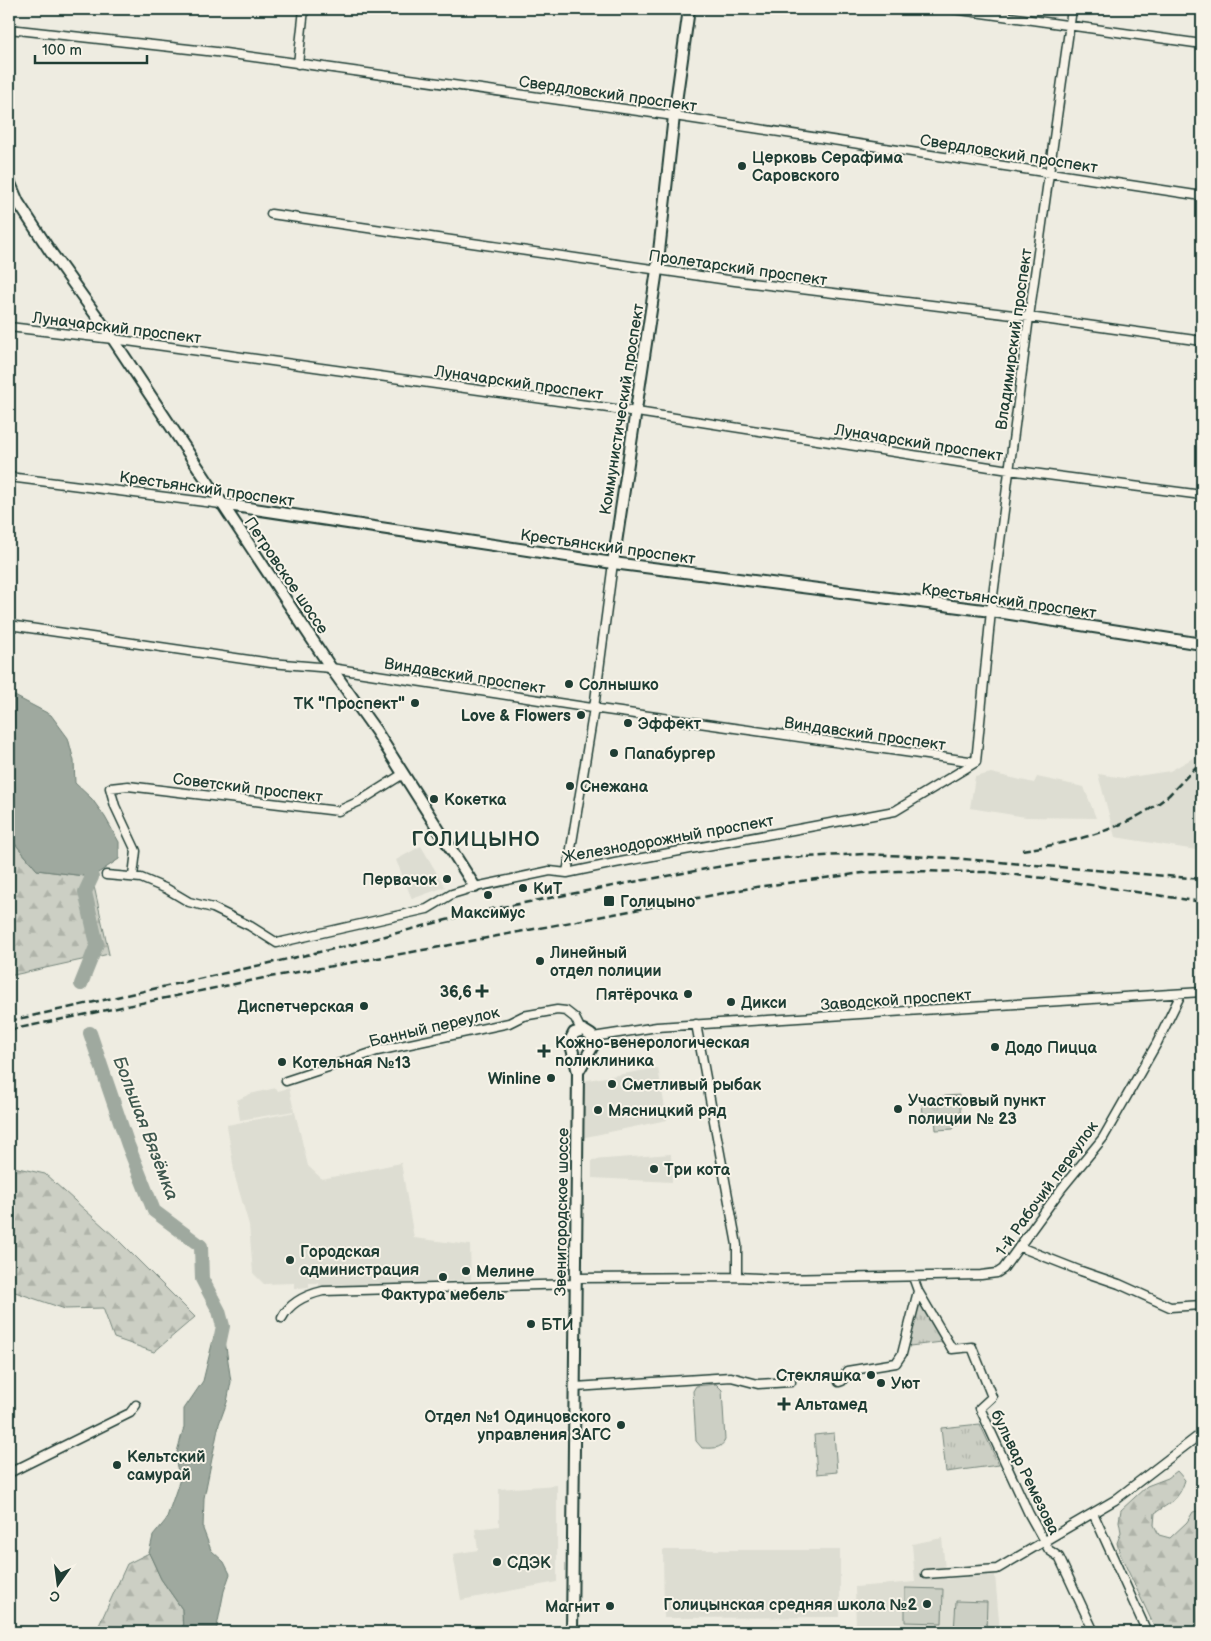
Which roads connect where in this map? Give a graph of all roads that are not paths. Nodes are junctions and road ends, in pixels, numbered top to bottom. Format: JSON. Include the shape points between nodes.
{"nodes":[{"id":1,"x":304,"y":9,"type":"edge"},
{"id":2,"x":689,"y":9,"type":"edge"},
{"id":3,"x":953,"y":9,"type":"edge"},
{"id":4,"x":1072,"y":9,"type":"edge"},
{"id":5,"x":1070,"y":25,"type":"junction"},
{"id":6,"x":9,"y":29,"type":"edge"},
{"id":7,"x":1202,"y":44,"type":"edge"},
{"id":8,"x":298,"y":64,"type":"junction"},
{"id":9,"x":674,"y":116,"type":"junction"},
{"id":10,"x":1050,"y":174,"type":"junction"},
{"id":11,"x":9,"y":181,"type":"edge"},
{"id":12,"x":1202,"y":196,"type":"edge"},
{"id":13,"x":271,"y":214,"type":"dead end"},
{"id":14,"x":657,"y":270,"type":"junction"},
{"id":15,"x":1029,"y":317,"type":"junction"},
{"id":16,"x":9,"y":327,"type":"edge"},
{"id":17,"x":113,"y":339,"type":"junction"},
{"id":18,"x":1202,"y":341,"type":"edge"},
{"id":19,"x":637,"y":412,"type":"junction"},
{"id":20,"x":1009,"y":470,"type":"junction"},
{"id":21,"x":9,"y":477,"type":"edge"},
{"id":22,"x":1202,"y":495,"type":"edge"},
{"id":23,"x":221,"y":504,"type":"junction"},
{"id":24,"x":613,"y":563,"type":"junction"},
{"id":25,"x":991,"y":611,"type":"junction"},
{"id":26,"x":9,"y":625,"type":"edge"},
{"id":27,"x":1202,"y":644,"type":"edge"},
{"id":28,"x":332,"y":668,"type":"junction"},
{"id":29,"x":594,"y":708,"type":"junction"},
{"id":30,"x":976,"y":762,"type":"junction"},
{"id":31,"x":403,"y":774,"type":"junction"},
{"id":32,"x":567,"y":873,"type":"junction"},
{"id":33,"x":106,"y":875,"type":"dead end"},
{"id":34,"x":133,"y":876,"type":"junction"},
{"id":35,"x":475,"y":887,"type":"junction"},
{"id":36,"x":1202,"y":992,"type":"edge"},
{"id":37,"x":1181,"y":994,"type":"junction"},
{"id":38,"x":696,"y":1024,"type":"junction"},
{"id":39,"x":581,"y":1030,"type":"junction"},
{"id":40,"x":593,"y":1037,"type":"junction"},
{"id":41,"x":571,"y":1048,"type":"junction"},
{"id":42,"x":588,"y":1052,"type":"junction"},
{"id":43,"x":578,"y":1072,"type":"junction"},
{"id":44,"x":286,"y":1081,"type":"dead end"},
{"id":45,"x":1020,"y":1247,"type":"junction"},
{"id":46,"x":737,"y":1277,"type":"junction"},
{"id":47,"x":913,"y":1277,"type":"junction"},
{"id":48,"x":576,"y":1281,"type":"junction"},
{"id":49,"x":918,"y":1291,"type":"junction"},
{"id":50,"x":1202,"y":1305,"type":"edge"},
{"id":51,"x":282,"y":1318,"type":"dead end"},
{"id":52,"x":791,"y":1382,"type":"dead end"},
{"id":53,"x":839,"y":1382,"type":"dead end"},
{"id":54,"x":574,"y":1387,"type":"junction"},
{"id":55,"x":136,"y":1405,"type":"dead end"},
{"id":56,"x":1202,"y":1433,"type":"edge"},
{"id":57,"x":9,"y":1473,"type":"edge"},
{"id":58,"x":1094,"y":1513,"type":"junction"},
{"id":59,"x":1044,"y":1542,"type":"junction"},
{"id":60,"x":926,"y":1574,"type":"dead end"},
{"id":61,"x":572,"y":1632,"type":"edge"},
{"id":62,"x":1094,"y":1632,"type":"edge"},
{"id":63,"x":1147,"y":1632,"type":"edge"}],
"edges":[{"from":1,"to":8,"type":"street"},
{"from":2,"to":9,"type":"street","name":"Коммунистический проспект"},
{"from":3,"to":5,"type":"street"},
{"from":4,"to":5,"type":"street","name":"Владимирский проспект"},
{"from":5,"to":7,"type":"street"},
{"from":5,"to":10,"type":"street","name":"Владимирский проспект"},
{"from":6,"to":8,"type":"street","name":"Свердловский проспект"},
{"from":8,"to":9,"type":"street","name":"Свердловский проспект"},
{"from":9,"to":10,"type":"street","name":"Свердловский проспект"},
{"from":9,"to":14,"type":"street","name":"Коммунистический проспект"},
{"from":10,"to":12,"type":"street","name":"Свердловский проспект"},
{"from":10,"to":15,"type":"street","name":"Владимирский проспект"},
{"from":11,"to":17,"type":"street","name":"Петровское шоссе","via":[[23,210]]},
{"from":13,"to":14,"type":"street","name":"Пролетарский проспект"},
{"from":14,"to":15,"type":"street","name":"Пролетарский проспект"},
{"from":14,"to":19,"type":"street","name":"Коммунистический проспект"},
{"from":15,"to":18,"type":"street","name":"Пролетарский проспект"},
{"from":15,"to":20,"type":"street","name":"Владимирский проспект"},
{"from":16,"to":17,"type":"street","name":"Луначарский проспект"},
{"from":17,"to":19,"type":"street","name":"Луначарский проспект"},
{"from":17,"to":23,"type":"street","name":"Петровское шоссе"},
{"from":19,"to":20,"type":"street","name":"Луначарский проспект"},
{"from":19,"to":24,"type":"street","name":"Коммунистический проспект"},
{"from":20,"to":22,"type":"street","name":"Луначарский проспект"},
{"from":20,"to":25,"type":"street","name":"Владимирский проспект"},
{"from":21,"to":23,"type":"street","name":"Крестьянский проспект"},
{"from":23,"to":24,"type":"street","name":"Крестьянский проспект"},
{"from":23,"to":28,"type":"street","name":"Петровское шоссе"},
{"from":24,"to":25,"type":"street","name":"Крестьянский проспект"},
{"from":24,"to":29,"type":"street","name":"Коммунистический проспект"},
{"from":25,"to":27,"type":"street","name":"Крестьянский проспект"},
{"from":25,"to":30,"type":"street","name":"Владимирский проспект"},
{"from":26,"to":28,"type":"street","name":"Виндавский проспект","via":[[271,663]]},
{"from":28,"to":29,"type":"street","name":"Виндавский проспект"},
{"from":28,"to":31,"type":"street","name":"Петровское шоссе"},
{"from":29,"to":30,"type":"street","name":"Виндавский проспект"},
{"from":29,"to":32,"type":"street","name":"Коммунистический проспект"},
{"from":30,"to":32,"type":"street","name":"Железнодорожный проспект","via":[[895,811]]},
{"from":31,"to":34,"type":"street","name":"Советский проспект","via":[[338,811],[128,786],[110,788],[136,851]]},
{"from":31,"to":35,"type":"street","name":"Петровское шоссе"},
{"from":32,"to":35,"type":"street","name":"Железнодорожный проспект","via":[[550,871]]},
{"from":33,"to":34,"type":"street","name":"Железнодорожный проспект"},
{"from":34,"to":35,"type":"street","name":"Железнодорожный проспект","via":[[167,889],[189,902],[213,908],[277,943],[427,909],[452,894]]},
{"from":36,"to":37,"type":"street","name":"Заводской проспект"},
{"from":37,"to":38,"type":"street","name":"Заводской проспект"},
{"from":37,"to":45,"type":"street","name":"1-й Рабочий переулок","via":[[1103,1138]]},
{"from":38,"to":40,"type":"street","name":"Заводской проспект","via":[[640,1028]]},
{"from":38,"to":46,"type":"street","via":[[737,1244]]},
{"from":39,"to":40,"type":"street","via":[[588,1031]]},
{"from":39,"to":41,"type":"street","via":[[571,1036]]},
{"from":39,"to":44,"type":"street","name":"Банный переулок","via":[[575,1018],[566,1011],[556,1010],[377,1052]]},
{"from":40,"to":42,"type":"street","via":[[594,1044]]},
{"from":41,"to":42,"type":"street","via":[[579,1054]]},
{"from":41,"to":43,"type":"street"},
{"from":42,"to":43,"type":"street"},
{"from":43,"to":48,"type":"street","name":"Звенигородское шоссе"},
{"from":45,"to":47,"type":"street","name":"1-й Рабочий переулок","via":[[997,1273]]},
{"from":45,"to":50,"type":"street","via":[[1170,1307]]},
{"from":46,"to":47,"type":"street","name":"1-й Рабочий переулок"},
{"from":46,"to":48,"type":"street","name":"1-й Рабочий переулок"},
{"from":47,"to":49,"type":"street","name":"бульвар Ремезова"},
{"from":48,"to":51,"type":"street","name":"1-й Рабочий переулок","via":[[323,1291],[300,1299]]},
{"from":48,"to":54,"type":"street","name":"Звенигородское шоссе"},
{"from":49,"to":53,"type":"street","via":[[902,1354],[896,1363],[847,1371]]},
{"from":49,"to":59,"type":"street","name":"бульвар Ремезова","via":[[952,1349],[972,1347],[992,1397],[980,1408]]},
{"from":52,"to":54,"type":"street","via":[[758,1384],[731,1377]]},
{"from":54,"to":61,"type":"street","name":"Звенигородское шоссе"},
{"from":55,"to":57,"type":"street","via":[[130,1413]]},
{"from":56,"to":58,"type":"street"},
{"from":58,"to":59,"type":"street"},
{"from":58,"to":63,"type":"street"},
{"from":59,"to":60,"type":"street","via":[[997,1569]]},
{"from":59,"to":62,"type":"street","name":"бульвар Ремезова","via":[[1059,1557]]}]}
